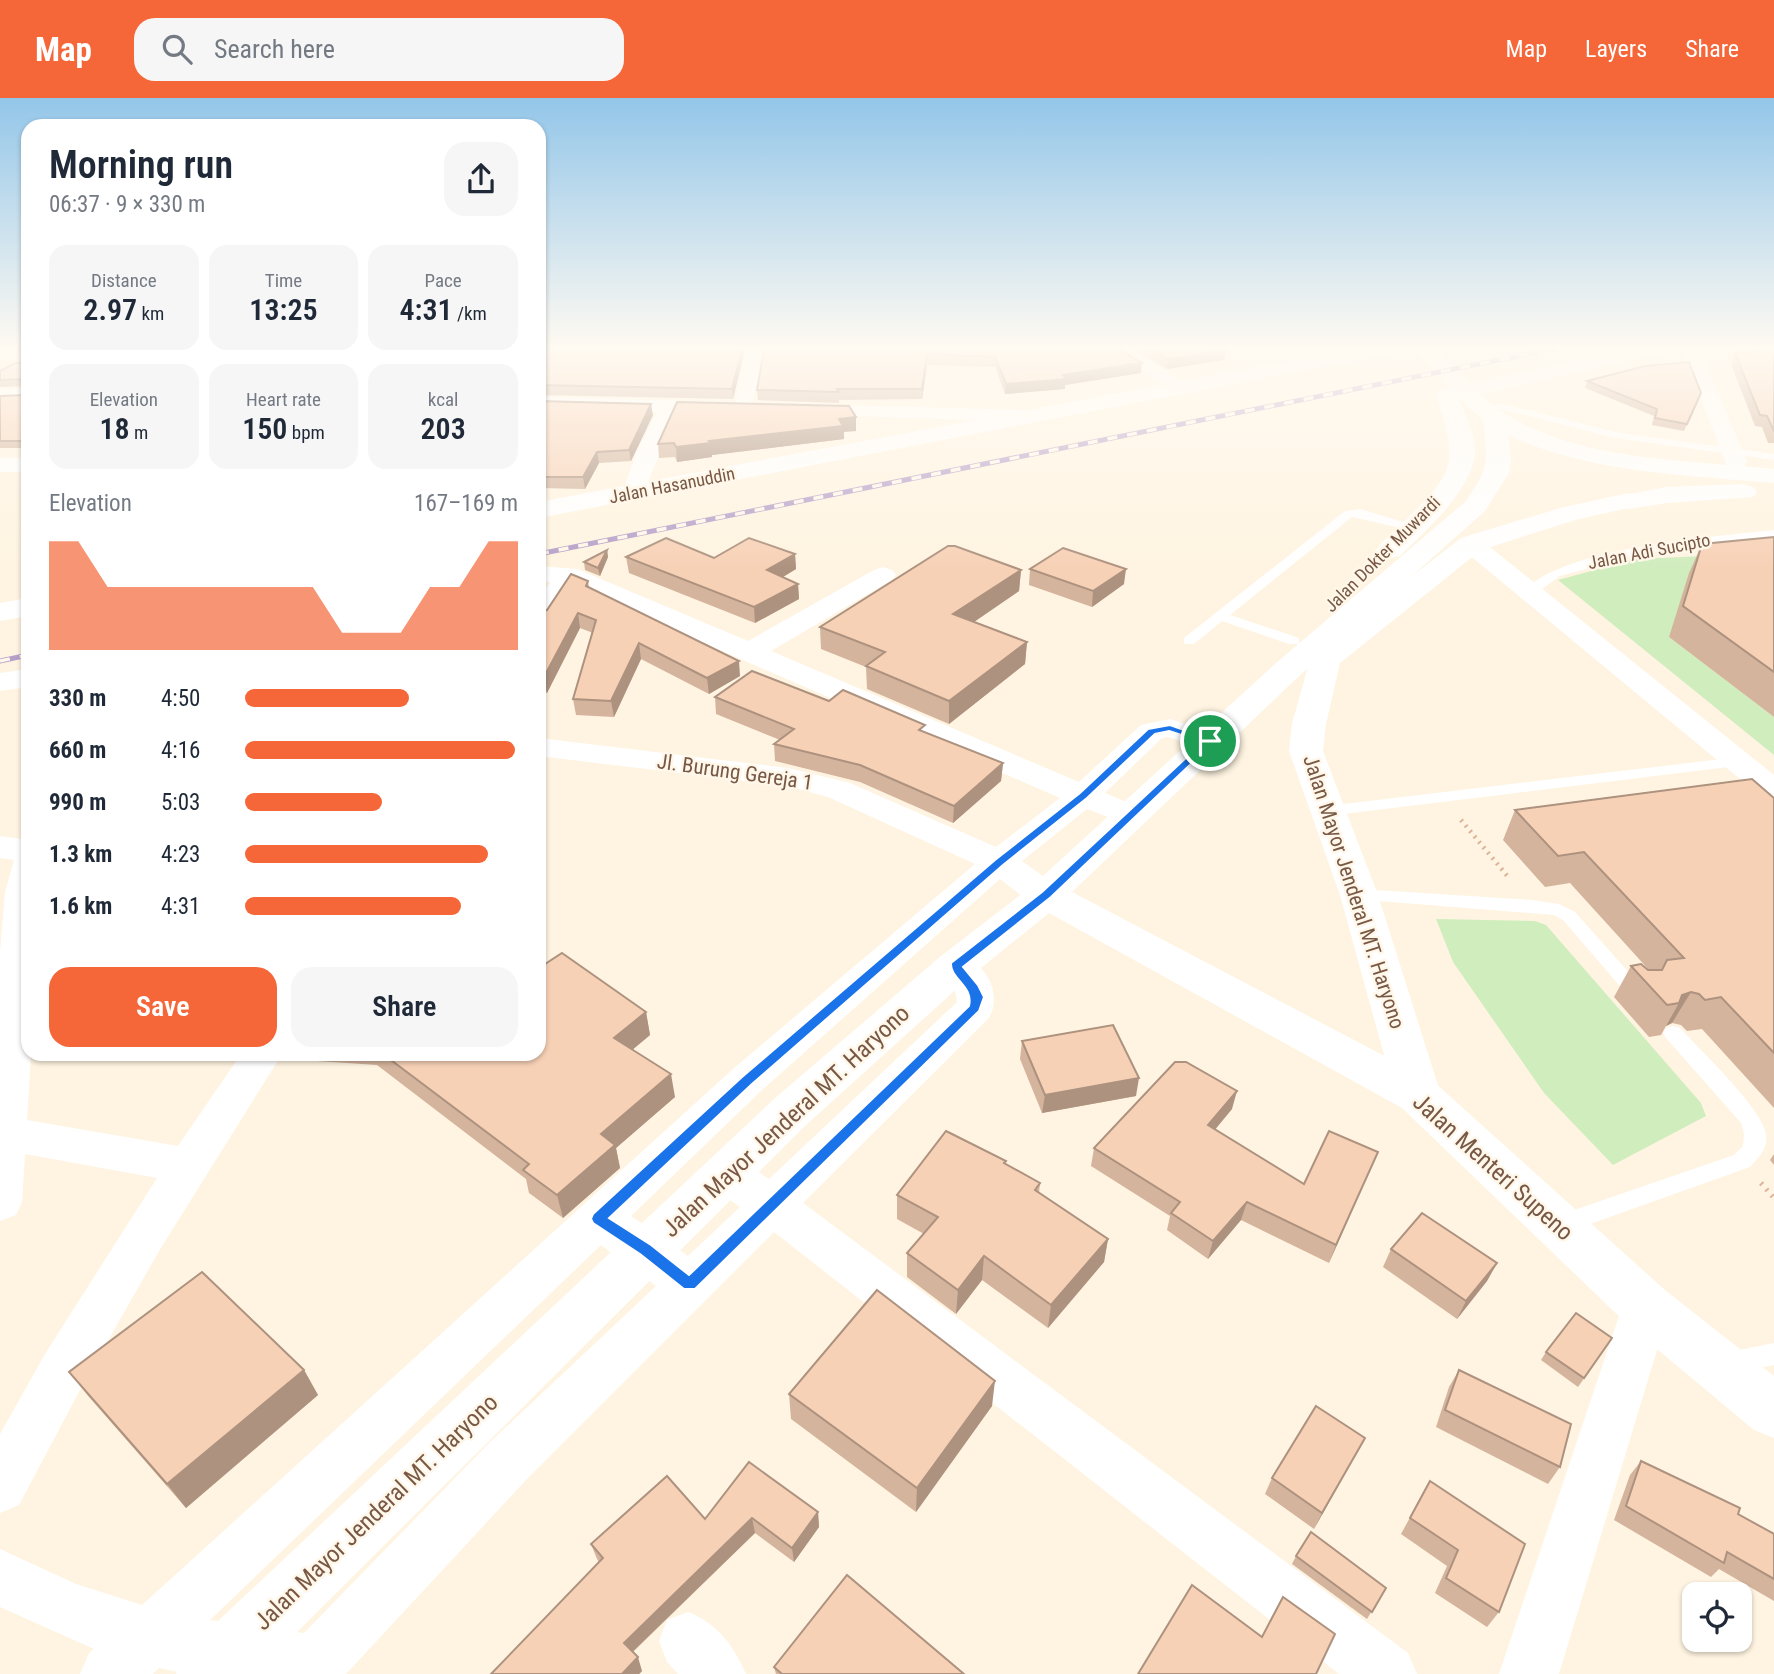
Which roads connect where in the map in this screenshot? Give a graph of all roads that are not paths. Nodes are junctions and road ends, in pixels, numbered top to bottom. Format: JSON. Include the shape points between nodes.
{"nodes":[{"id":1,"x":662,"y":423,"type":"edge"},
{"id":2,"x":994,"y":423,"type":"edge"},
{"id":3,"x":1455,"y":423,"type":"edge"},
{"id":4,"x":1497,"y":423,"type":"edge"},
{"id":5,"x":1513,"y":423,"type":"edge"},
{"id":6,"x":1532,"y":423,"type":"edge"},
{"id":7,"x":1550,"y":423,"type":"edge"},
{"id":8,"x":1721,"y":423,"type":"edge"},
{"id":9,"x":1734,"y":456,"type":"junction"},
{"id":10,"x":1774,"y":457,"type":"edge"},
{"id":11,"x":0,"y":465,"type":"edge"},
{"id":12,"x":21,"y":465,"type":"edge"},
{"id":13,"x":1774,"y":466,"type":"edge"},
{"id":14,"x":1774,"y":476,"type":"edge"},
{"id":15,"x":1774,"y":491,"type":"edge"},
{"id":16,"x":633,"y":493,"type":"junction"},
{"id":17,"x":546,"y":509,"type":"edge"},
{"id":18,"x":1414,"y":527,"type":"junction"},
{"id":19,"x":1774,"y":534,"type":"edge"},
{"id":20,"x":1471,"y":544,"type":"junction"},
{"id":21,"x":546,"y":574,"type":"edge"},
{"id":22,"x":568,"y":574,"type":"junction"},
{"id":23,"x":883,"y":575,"type":"dead end"},
{"id":24,"x":1531,"y":591,"type":"junction"},
{"id":25,"x":546,"y":607,"type":"edge"},
{"id":26,"x":21,"y":608,"type":"edge"},
{"id":27,"x":0,"y":612,"type":"edge"},
{"id":28,"x":1220,"y":616,"type":"junction"},
{"id":29,"x":1189,"y":641,"type":"dead end"},
{"id":30,"x":749,"y":652,"type":"junction"},
{"id":31,"x":1290,"y":656,"type":"junction"},
{"id":32,"x":21,"y":679,"type":"edge"},
{"id":33,"x":0,"y":682,"type":"edge"},
{"id":34,"x":1210,"y":741,"type":"junction"},
{"id":35,"x":546,"y":748,"type":"edge"},
{"id":36,"x":1739,"y":762,"type":"junction"},
{"id":37,"x":1774,"y":791,"type":"edge"},
{"id":38,"x":1084,"y":795,"type":"junction"},
{"id":39,"x":1327,"y":811,"type":"junction"},
{"id":40,"x":1131,"y":816,"type":"junction"},
{"id":41,"x":0,"y":847,"type":"edge"},
{"id":42,"x":21,"y":850,"type":"edge"},
{"id":43,"x":999,"y":862,"type":"junction"},
{"id":44,"x":1046,"y":895,"type":"junction"},
{"id":45,"x":1359,"y":895,"type":"junction"},
{"id":46,"x":21,"y":917,"type":"edge"},
{"id":47,"x":1638,"y":994,"type":"edge"},
{"id":48,"x":1673,"y":1033,"type":"edge"},
{"id":49,"x":888,"y":1059,"type":"junction"},
{"id":50,"x":257,"y":1061,"type":"edge"},
{"id":51,"x":747,"y":1080,"type":"junction"},
{"id":52,"x":1418,"y":1095,"type":"junction"},
{"id":53,"x":790,"y":1112,"type":"junction"},
{"id":54,"x":5,"y":1120,"type":"edge"},
{"id":55,"x":189,"y":1166,"type":"junction"},
{"id":56,"x":725,"y":1173,"type":"junction"},
{"id":57,"x":0,"y":1202,"type":"edge"},
{"id":58,"x":771,"y":1204,"type":"junction"},
{"id":59,"x":598,"y":1219,"type":"junction"},
{"id":60,"x":1558,"y":1225,"type":"junction"},
{"id":61,"x":646,"y":1250,"type":"junction"},
{"id":62,"x":689,"y":1284,"type":"junction"},
{"id":63,"x":1646,"y":1307,"type":"junction"},
{"id":64,"x":1774,"y":1354,"type":"edge"},
{"id":65,"x":1717,"y":1364,"type":"junction"},
{"id":66,"x":1774,"y":1411,"type":"edge"},
{"id":67,"x":467,"y":1423,"type":"junction"},
{"id":68,"x":508,"y":1461,"type":"junction"},
{"id":69,"x":0,"y":1486,"type":"edge"},
{"id":70,"x":0,"y":1577,"type":"edge"},
{"id":71,"x":151,"y":1636,"type":"junction"},
{"id":72,"x":219,"y":1664,"type":"edge"},
{"id":73,"x":311,"y":1669,"type":"edge"},
{"id":74,"x":110,"y":1674,"type":"edge"},
{"id":75,"x":1387,"y":1674,"type":"edge"},
{"id":76,"x":1529,"y":1674,"type":"edge"}],
"edges":[{"from":1,"to":16,"type":"street"},
{"from":2,"to":16,"type":"main road","name":"Jalan Hasanuddin"},
{"from":3,"to":18,"type":"main road","name":"Jalan Dokter Muwardi","via":[[1463,453],[1453,482]]},
{"from":4,"to":31,"type":"main road","via":[[1497,473],[1476,506]]},
{"from":5,"to":14,"type":"main road","via":[[1534,437],[1587,451]]},
{"from":6,"to":9,"type":"main road","via":[[1604,442]]},
{"from":7,"to":9,"type":"lane"},
{"from":8,"to":9,"type":"street"},
{"from":9,"to":10,"type":"lane"},
{"from":9,"to":13,"type":"main road"},
{"from":11,"to":12,"type":"street"},
{"from":15,"to":20,"type":"main road","name":"Jalan Mayor Jenderal MT. Haryono","via":[[1628,501],[1569,513]]},
{"from":16,"to":17,"type":"main road","name":"Jalan Hasanuddin"},
{"from":18,"to":28,"type":"lane","via":[[1349,513]]},
{"from":18,"to":31,"type":"main road","name":"Jalan Dokter Muwardi"},
{"from":19,"to":24,"type":"lane","name":"Jalan Adi Sucipto","via":[[1648,548],[1556,573]]},
{"from":20,"to":24,"type":"street"},
{"from":20,"to":39,"type":"main road","name":"Jalan Mayor Jenderal MT. Haryono","via":[[1325,659],[1308,724],[1306,751]]},
{"from":21,"to":22,"type":"street"},
{"from":22,"to":25,"type":"street"},
{"from":22,"to":30,"type":"street"},
{"from":23,"to":30,"type":"street"},
{"from":24,"to":36,"type":"street"},
{"from":26,"to":27,"type":"main road"},
{"from":28,"to":29,"type":"lane"},
{"from":28,"to":31,"type":"lane"},
{"from":30,"to":38,"type":"street"},
{"from":31,"to":34,"type":"main road","name":"Jalan Mayor Jenderal MT. Haryono"},
{"from":32,"to":33,"type":"street"},
{"from":34,"to":38,"type":"street","via":[[1170,728],[1156,729]]},
{"from":34,"to":40,"type":"main road","name":"Jalan Mayor Jenderal MT. Haryono"},
{"from":35,"to":43,"type":"street","name":"Jl. Burung Gereja 1","via":[[816,783]]},
{"from":36,"to":37,"type":"street"},
{"from":36,"to":39,"type":"lane"},
{"from":38,"to":40,"type":"street"},
{"from":38,"to":43,"type":"street"},
{"from":39,"to":45,"type":"main road","name":"Jalan Mayor Jenderal MT. Haryono"},
{"from":40,"to":44,"type":"main road","name":"Jalan Mayor Jenderal MT. Haryono"},
{"from":41,"to":42,"type":"street"},
{"from":43,"to":44,"type":"street","name":"Jalan Menteri Supeno"},
{"from":43,"to":51,"type":"street"},
{"from":44,"to":49,"type":"main road","name":"Jalan Mayor Jenderal MT. Haryono","via":[[956,966]]},
{"from":44,"to":52,"type":"main road","name":"Jalan Menteri Supeno"},
{"from":45,"to":47,"type":"lane","via":[[1559,910]]},
{"from":45,"to":52,"type":"main road","name":"Jalan Mayor Jenderal MT. Haryono"},
{"from":46,"to":54,"type":"street"},
{"from":48,"to":60,"type":"lane","via":[[1750,1119],[1754,1149],[1742,1161],[1716,1172]]},
{"from":49,"to":53,"type":"main road","name":"Jalan Mayor Jenderal MT. Haryono"},
{"from":49,"to":58,"type":"street"},
{"from":50,"to":55,"type":"street"},
{"from":51,"to":53,"type":"street"},
{"from":51,"to":59,"type":"street"},
{"from":52,"to":60,"type":"main road","name":"Jalan Menteri Supeno"},
{"from":53,"to":56,"type":"main road","name":"Jalan Mayor Jenderal MT. Haryono"},
{"from":54,"to":55,"type":"street"},
{"from":54,"to":57,"type":"street"},
{"from":55,"to":69,"type":"street","via":[[63,1371]]},
{"from":56,"to":58,"type":"street"},
{"from":56,"to":61,"type":"main road","name":"Jalan Mayor Jenderal MT. Haryono"},
{"from":58,"to":62,"type":"street"},
{"from":58,"to":75,"type":"street"},
{"from":59,"to":61,"type":"street"},
{"from":59,"to":71,"type":"street"},
{"from":60,"to":63,"type":"main road","name":"Jalan Menteri Supeno"},
{"from":61,"to":62,"type":"street"},
{"from":61,"to":67,"type":"main road","name":"Jalan Mayor Jenderal MT. Haryono"},
{"from":62,"to":68,"type":"street"},
{"from":63,"to":65,"type":"main road","name":"Jalan Menteri Supeno"},
{"from":63,"to":76,"type":"street"},
{"from":64,"to":65,"type":"lane"},
{"from":65,"to":66,"type":"main road","name":"Jalan Menteri Supeno"},
{"from":67,"to":68,"type":"street"},
{"from":67,"to":72,"type":"main road","name":"Jalan Mayor Jenderal MT. Haryono"},
{"from":68,"to":73,"type":"street"},
{"from":70,"to":71,"type":"street","via":[[69,1611]]},
{"from":71,"to":72,"type":"street"},
{"from":71,"to":74,"type":"street"},
{"from":72,"to":73,"type":"street"}]}
